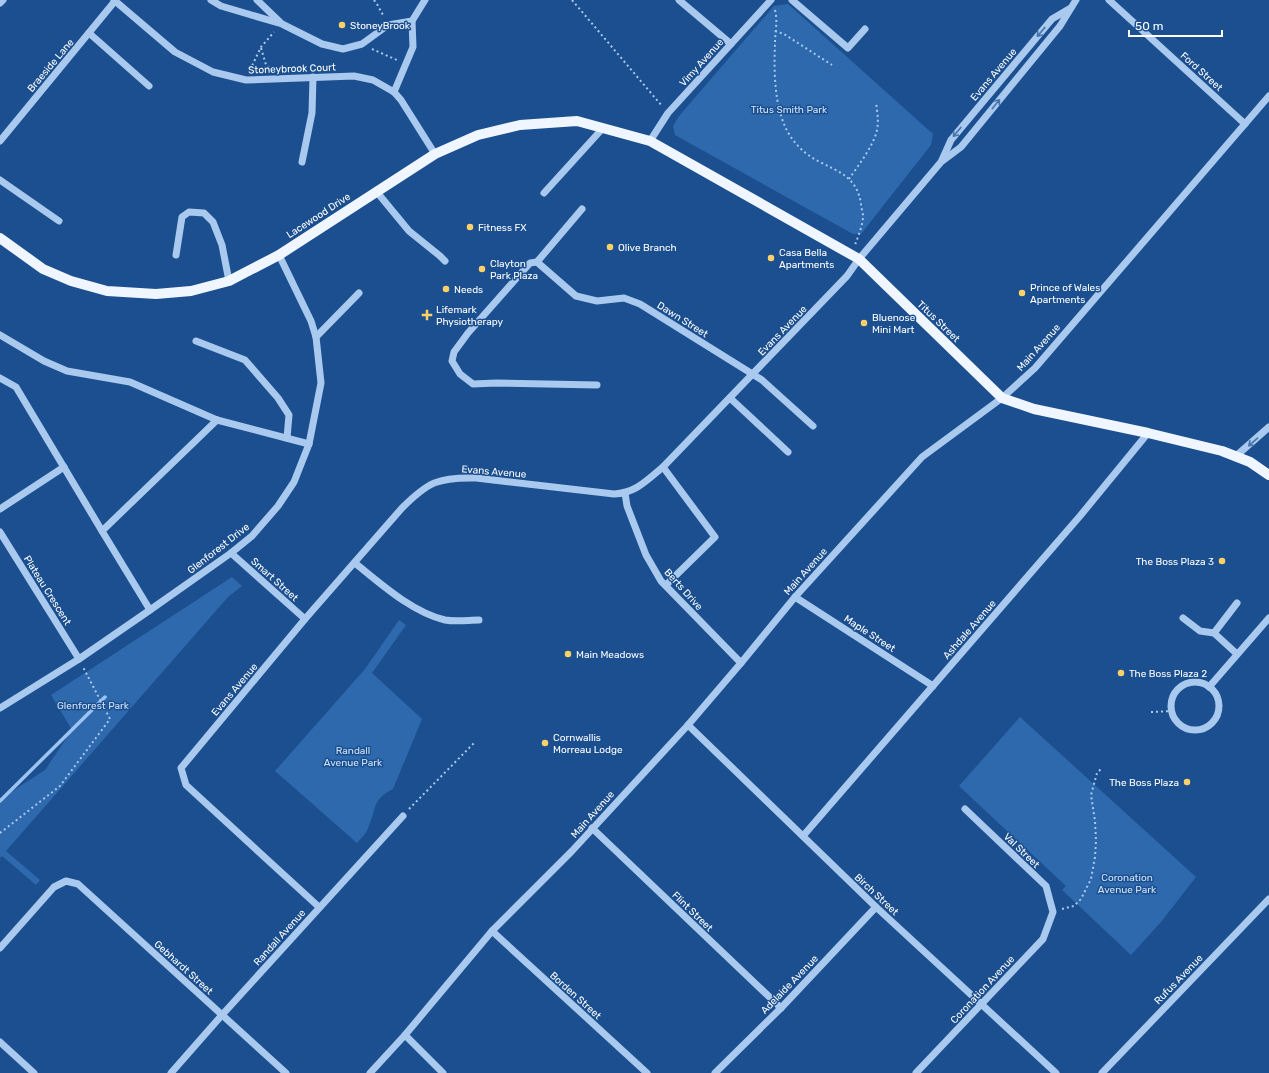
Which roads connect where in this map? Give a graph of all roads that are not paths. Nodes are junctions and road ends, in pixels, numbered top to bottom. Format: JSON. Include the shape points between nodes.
{"nodes":[{"id":1,"x":3,"y":0,"type":"edge"},
{"id":2,"x":211,"y":0,"type":"edge"},
{"id":3,"x":257,"y":0,"type":"edge"},
{"id":4,"x":424,"y":0,"type":"edge"},
{"id":5,"x":679,"y":0,"type":"edge"},
{"id":6,"x":771,"y":0,"type":"edge"},
{"id":7,"x":792,"y":0,"type":"edge"},
{"id":8,"x":1076,"y":0,"type":"edge"},
{"id":9,"x":1109,"y":0,"type":"edge"},
{"id":10,"x":115,"y":1,"type":"edge"},
{"id":11,"x":0,"y":3,"type":"edge"},
{"id":12,"x":1071,"y":8,"type":"junction"},
{"id":13,"x":412,"y":21,"type":"junction"},
{"id":14,"x":282,"y":24,"type":"junction"},
{"id":15,"x":865,"y":29,"type":"dead end"},
{"id":16,"x":89,"y":34,"type":"junction"},
{"id":17,"x":731,"y":44,"type":"junction"},
{"id":18,"x":313,"y":77,"type":"junction"},
{"id":19,"x":149,"y":86,"type":"dead end"},
{"id":20,"x":394,"y":92,"type":"junction"},
{"id":21,"x":1269,"y":96,"type":"edge"},
{"id":22,"x":1245,"y":124,"type":"junction"},
{"id":23,"x":603,"y":128,"type":"junction"},
{"id":24,"x":0,"y":141,"type":"edge"},
{"id":25,"x":650,"y":141,"type":"junction"},
{"id":26,"x":435,"y":154,"type":"junction"},
{"id":27,"x":302,"y":162,"type":"dead end"},
{"id":28,"x":941,"y":162,"type":"junction"},
{"id":29,"x":0,"y":180,"type":"edge"},
{"id":30,"x":376,"y":191,"type":"junction"},
{"id":31,"x":544,"y":193,"type":"dead end"},
{"id":32,"x":582,"y":209,"type":"dead end"},
{"id":33,"x":59,"y":221,"type":"dead end"},
{"id":34,"x":0,"y":238,"type":"edge"},
{"id":35,"x":176,"y":255,"type":"dead end"},
{"id":36,"x":280,"y":255,"type":"junction"},
{"id":37,"x":856,"y":258,"type":"junction"},
{"id":38,"x":444,"y":261,"type":"dead end"},
{"id":39,"x":537,"y":262,"type":"junction"},
{"id":40,"x":229,"y":281,"type":"junction"},
{"id":41,"x":359,"y":293,"type":"dead end"},
{"id":42,"x":0,"y":335,"type":"edge"},
{"id":43,"x":316,"y":337,"type":"junction"},
{"id":44,"x":196,"y":341,"type":"dead end"},
{"id":45,"x":752,"y":375,"type":"junction"},
{"id":46,"x":0,"y":378,"type":"edge"},
{"id":47,"x":597,"y":385,"type":"dead end"},
{"id":48,"x":730,"y":398,"type":"junction"},
{"id":49,"x":1002,"y":398,"type":"junction"},
{"id":50,"x":217,"y":420,"type":"junction"},
{"id":51,"x":813,"y":426,"type":"dead end"},
{"id":52,"x":1269,"y":427,"type":"edge"},
{"id":53,"x":1148,"y":433,"type":"junction"},
{"id":54,"x":287,"y":438,"type":"junction"},
{"id":55,"x":309,"y":444,"type":"junction"},
{"id":56,"x":788,"y":452,"type":"dead end"},
{"id":57,"x":1236,"y":456,"type":"junction"},
{"id":58,"x":64,"y":467,"type":"junction"},
{"id":59,"x":663,"y":467,"type":"junction"},
{"id":60,"x":1269,"y":475,"type":"edge"},
{"id":61,"x":625,"y":493,"type":"junction"},
{"id":62,"x":0,"y":509,"type":"edge"},
{"id":63,"x":102,"y":531,"type":"junction"},
{"id":64,"x":0,"y":532,"type":"edge"},
{"id":65,"x":231,"y":553,"type":"junction"},
{"id":66,"x":355,"y":563,"type":"junction"},
{"id":67,"x":666,"y":585,"type":"junction"},
{"id":68,"x":795,"y":597,"type":"junction"},
{"id":69,"x":1237,"y":603,"type":"dead end"},
{"id":70,"x":150,"y":610,"type":"junction"},
{"id":71,"x":1183,"y":618,"type":"dead end"},
{"id":72,"x":1269,"y":618,"type":"edge"},
{"id":73,"x":305,"y":619,"type":"junction"},
{"id":74,"x":479,"y":620,"type":"dead end"},
{"id":75,"x":1214,"y":632,"type":"junction"},
{"id":76,"x":1237,"y":654,"type":"junction"},
{"id":77,"x":79,"y":659,"type":"junction"},
{"id":78,"x":741,"y":663,"type":"junction"},
{"id":79,"x":933,"y":686,"type":"junction"},
{"id":80,"x":1209,"y":687,"type":"junction"},
{"id":81,"x":0,"y":708,"type":"edge"},
{"id":82,"x":688,"y":725,"type":"junction"},
{"id":83,"x":965,"y":809,"type":"dead end"},
{"id":84,"x":403,"y":816,"type":"road end"},
{"id":85,"x":592,"y":828,"type":"junction"},
{"id":86,"x":803,"y":836,"type":"junction"},
{"id":87,"x":1269,"y":899,"type":"edge"},
{"id":88,"x":319,"y":907,"type":"junction"},
{"id":89,"x":876,"y":907,"type":"junction"},
{"id":90,"x":1053,"y":912,"type":"joint"},
{"id":91,"x":492,"y":931,"type":"junction"},
{"id":92,"x":0,"y":948,"type":"edge"},
{"id":93,"x":982,"y":1004,"type":"junction"},
{"id":94,"x":781,"y":1008,"type":"junction"},
{"id":95,"x":222,"y":1014,"type":"junction"},
{"id":96,"x":405,"y":1035,"type":"junction"},
{"id":97,"x":0,"y":1042,"type":"edge"},
{"id":98,"x":34,"y":1073,"type":"edge"},
{"id":99,"x":171,"y":1073,"type":"edge"},
{"id":100,"x":286,"y":1073,"type":"edge"},
{"id":101,"x":370,"y":1073,"type":"edge"},
{"id":102,"x":443,"y":1073,"type":"edge"},
{"id":103,"x":647,"y":1073,"type":"edge"},
{"id":104,"x":716,"y":1073,"type":"edge"},
{"id":105,"x":916,"y":1073,"type":"edge"},
{"id":106,"x":1056,"y":1073,"type":"edge"},
{"id":107,"x":1102,"y":1073,"type":"edge"}],
"edges":[{"from":1,"to":11,"type":"street"},
{"from":2,"to":14,"type":"street","via":[[221,6]]},
{"from":3,"to":14,"type":"street"},
{"from":4,"to":13,"type":"street"},
{"from":5,"to":17,"type":"street"},
{"from":6,"to":17,"type":"street","name":"Vimy Avenue"},
{"from":7,"to":15,"type":"street","via":[[848,48]]},
{"from":8,"to":12,"type":"street","name":"Evans Avenue"},
{"from":9,"to":22,"type":"street","name":"Ford Street"},
{"from":10,"to":16,"type":"street","name":"Braeside Lane"},
{"from":10,"to":18,"type":"street","name":"Stoneybrook Court","via":[[175,52],[213,72],[246,80]]},
{"from":28,"to":12,"type":"street","name":"Evans Avenue","one_way":true,"via":[[961,147],[1060,26]]},
{"from":12,"to":28,"type":"street","name":"Evans Avenue","one_way":true,"via":[[1052,19],[951,140]]},
{"from":13,"to":14,"type":"street","via":[[388,25],[362,44],[343,49],[322,44]]},
{"from":13,"to":20,"type":"street","via":[[413,47]]},
{"from":16,"to":19,"type":"street"},
{"from":16,"to":24,"type":"street","name":"Braeside Lane"},
{"from":17,"to":25,"type":"street","name":"Vimy Avenue","via":[[668,113]]},
{"from":18,"to":20,"type":"street","name":"Stoneybrook Court","via":[[354,76],[373,80]]},
{"from":18,"to":27,"type":"street","via":[[312,113]]},
{"from":20,"to":26,"type":"street","name":"Stoneybrook Court"},
{"from":21,"to":22,"type":"street","name":"Main Avenue"},
{"from":22,"to":49,"type":"street","name":"Main Avenue","via":[[1035,368]]},
{"from":23,"to":25,"type":"main road","name":"Lacewood Drive"},
{"from":23,"to":26,"type":"main road","name":"Lacewood Drive","via":[[577,121],[520,124],[478,135]]},
{"from":23,"to":31,"type":"street"},
{"from":25,"to":37,"type":"main road","name":"Titus Street"},
{"from":26,"to":30,"type":"main road","name":"Lacewood Drive"},
{"from":28,"to":37,"type":"street","name":"Evans Avenue"},
{"from":29,"to":33,"type":"street"},
{"from":30,"to":36,"type":"main road","name":"Lacewood Drive"},
{"from":30,"to":38,"type":"street","via":[[410,231]]},
{"from":32,"to":39,"type":"street"},
{"from":34,"to":40,"type":"main road","name":"Lacewood Drive","via":[[43,269],[71,281],[107,291],[156,294],[190,291]]},
{"from":35,"to":40,"type":"street","via":[[182,217],[189,212],[204,213],[213,222],[222,245]]},
{"from":36,"to":40,"type":"main road","name":"Lacewood Drive"},
{"from":36,"to":43,"type":"street","name":"Glenforest Drive"},
{"from":37,"to":45,"type":"street","name":"Evans Avenue","via":[[847,276]]},
{"from":37,"to":49,"type":"main road","name":"Titus Street"},
{"from":39,"to":45,"type":"street","name":"Dawn Street","via":[[576,296],[597,301],[624,298],[640,304]]},
{"from":39,"to":47,"type":"street","via":[[530,263],[468,333],[454,352],[452,361],[460,374],[473,384]]},
{"from":41,"to":43,"type":"street"},
{"from":42,"to":50,"type":"street","via":[[44,361],[67,371],[130,382]]},
{"from":43,"to":55,"type":"street","name":"Glenforest Drive","via":[[321,383]]},
{"from":44,"to":54,"type":"street","via":[[244,360],[278,398],[288,415]]},
{"from":45,"to":48,"type":"street","name":"Evans Avenue"},
{"from":45,"to":51,"type":"street","name":"Dawn Street","via":[[762,380]]},
{"from":46,"to":58,"type":"street","via":[[16,387]]},
{"from":48,"to":56,"type":"street"},
{"from":48,"to":59,"type":"street","name":"Evans Avenue"},
{"from":49,"to":53,"type":"main road","name":"Titus Street","via":[[1034,409]]},
{"from":49,"to":68,"type":"street","name":"Main Avenue","via":[[922,457]]},
{"from":50,"to":54,"type":"street"},
{"from":50,"to":63,"type":"street"},
{"from":52,"to":57,"type":"street","one_way":true},
{"from":53,"to":57,"type":"main road","name":"Titus Street"},
{"from":53,"to":79,"type":"street","name":"Ashdale Avenue"},
{"from":54,"to":55,"type":"street"},
{"from":55,"to":65,"type":"street","name":"Glenforest Drive","via":[[294,482],[278,506],[252,536]]},
{"from":57,"to":60,"type":"main road","name":"Titus Street"},
{"from":58,"to":62,"type":"street"},
{"from":58,"to":63,"type":"street"},
{"from":59,"to":61,"type":"street","name":"Evans Avenue","via":[[637,488]]},
{"from":59,"to":67,"type":"street","via":[[715,536]]},
{"from":61,"to":66,"type":"street","name":"Evans Avenue","via":[[614,494],[476,478],[442,480],[416,494]]},
{"from":61,"to":67,"type":"street","name":"Berts Drive","via":[[627,506],[646,555]]},
{"from":63,"to":70,"type":"street"},
{"from":64,"to":77,"type":"street","name":"Plateau Crescent"},
{"from":65,"to":70,"type":"street","name":"Glenforest Drive"},
{"from":65,"to":73,"type":"street","name":"Smart Street"},
{"from":66,"to":73,"type":"street","name":"Evans Avenue"},
{"from":66,"to":74,"type":"street","via":[[423,612],[446,620]]},
{"from":67,"to":78,"type":"street","name":"Berts Drive"},
{"from":68,"to":78,"type":"street","name":"Main Avenue"},
{"from":68,"to":79,"type":"street","name":"Maple Street"},
{"from":69,"to":75,"type":"street"},
{"from":70,"to":77,"type":"street","name":"Glenforest Drive"},
{"from":71,"to":75,"type":"street","via":[[1200,631]]},
{"from":72,"to":76,"type":"street"},
{"from":73,"to":88,"type":"street","name":"Evans Avenue","via":[[181,768],[186,785]]},
{"from":75,"to":76,"type":"street"},
{"from":76,"to":80,"type":"street"},
{"from":77,"to":81,"type":"street","name":"Glenforest Drive"},
{"from":78,"to":82,"type":"street","name":"Main Avenue"},
{"from":79,"to":86,"type":"street","name":"Ashdale Avenue"},
{"from":80,"to":80,"type":"street","via":[[1192,683],[1178,690],[1174,696],[1172,711],[1179,724],[1194,730],[1209,726],[1214,720],[1219,705],[1217,697]]},
{"from":82,"to":85,"type":"street","name":"Main Avenue"},
{"from":82,"to":86,"type":"street","name":"Birch Street"},
{"from":83,"to":90,"type":"street","name":"Val Street","via":[[1046,886]]},
{"from":84,"to":88,"type":"street","name":"Randall Avenue"},
{"from":85,"to":91,"type":"street","name":"Main Avenue"},
{"from":85,"to":94,"type":"street","name":"Flint Street"},
{"from":86,"to":89,"type":"street","name":"Birch Street"},
{"from":87,"to":107,"type":"street","name":"Rufus Avenue"},
{"from":88,"to":95,"type":"street","name":"Randall Avenue"},
{"from":89,"to":93,"type":"street","name":"Birch Street"},
{"from":89,"to":94,"type":"street","name":"Adelaide Avenue"},
{"from":90,"to":93,"type":"street","name":"Coronation Avenue","via":[[1043,938]]},
{"from":91,"to":96,"type":"street","name":"Main Avenue"},
{"from":91,"to":103,"type":"street","name":"Borden Street"},
{"from":92,"to":95,"type":"street","name":"Gebhardt Street","via":[[54,887],[66,881],[78,884]]},
{"from":93,"to":105,"type":"street","name":"Coronation Avenue"},
{"from":93,"to":106,"type":"street","name":"Birch Street"},
{"from":94,"to":104,"type":"street","name":"Adelaide Avenue"},
{"from":95,"to":99,"type":"street","name":"Randall Avenue"},
{"from":95,"to":100,"type":"street","name":"Gebhardt Street"},
{"from":96,"to":101,"type":"street","name":"Main Avenue"},
{"from":96,"to":102,"type":"street"},
{"from":97,"to":98,"type":"street"}]}
